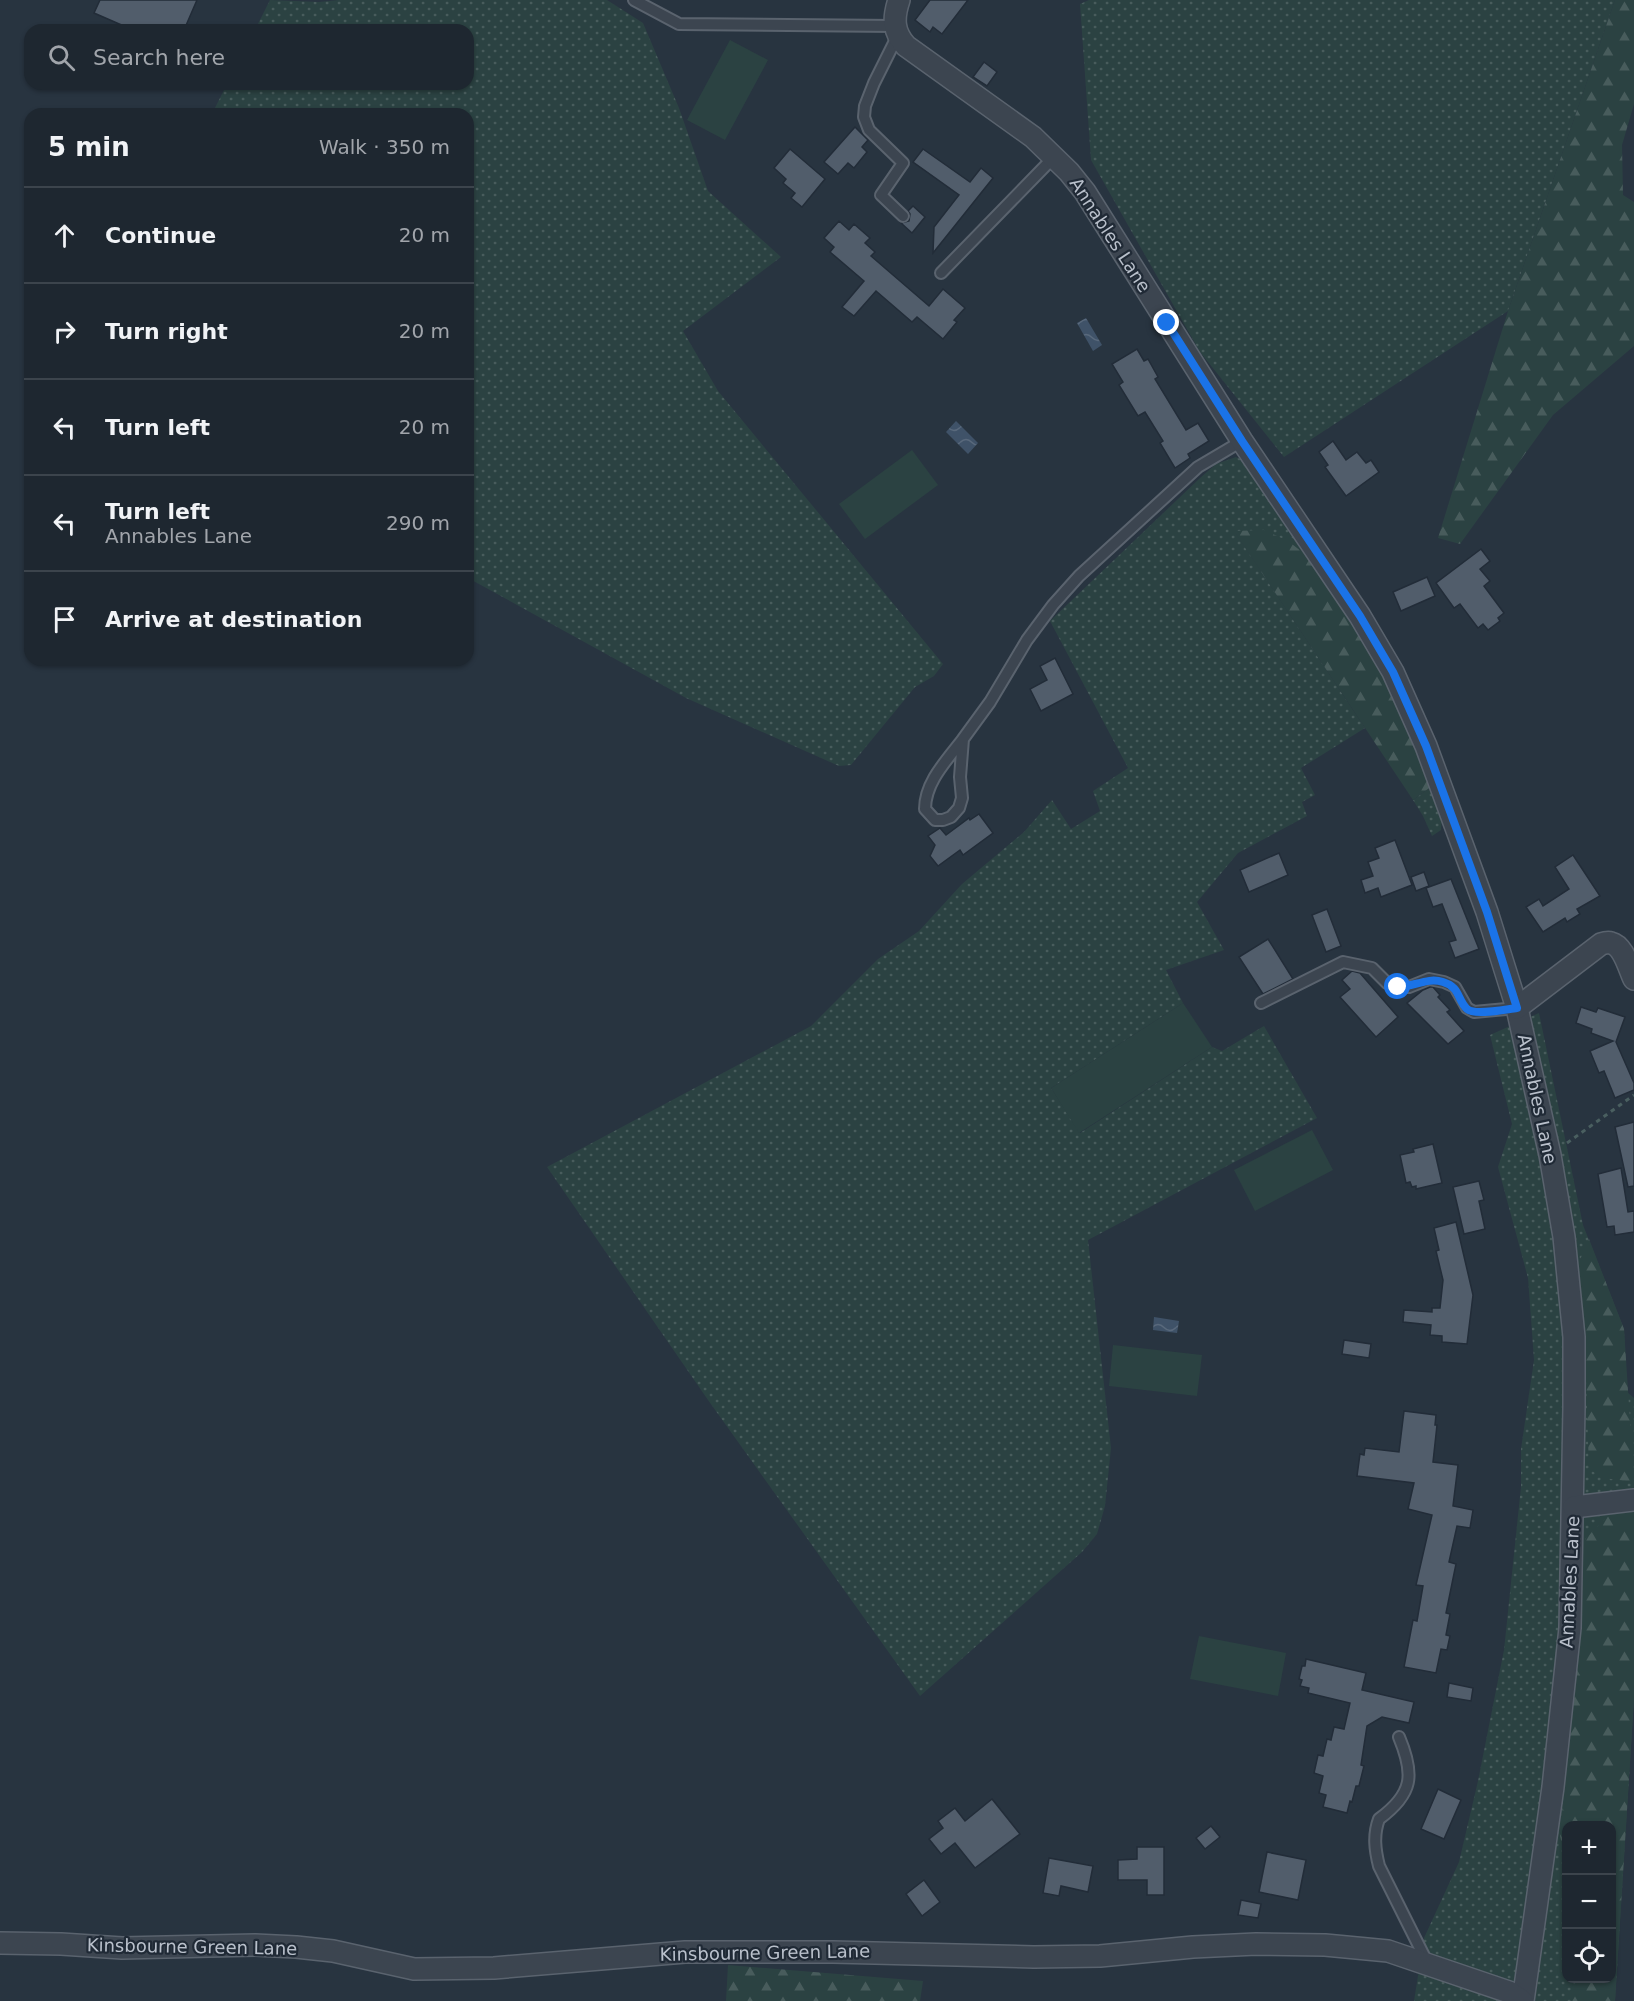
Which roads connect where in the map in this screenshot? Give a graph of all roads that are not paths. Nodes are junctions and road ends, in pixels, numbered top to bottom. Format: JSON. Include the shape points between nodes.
{"nodes":[{"id":1,"x":633,"y":0,"type":"edge"},
{"id":2,"x":898,"y":0,"type":"edge"},
{"id":3,"x":896,"y":31,"type":"junction"},
{"id":4,"x":1054,"y":157,"type":"junction"},
{"id":5,"x":903,"y":216,"type":"dead end"},
{"id":6,"x":941,"y":273,"type":"dead end"},
{"id":7,"x":1242,"y":441,"type":"junction"},
{"id":8,"x":963,"y":739,"type":"junction"},
{"id":9,"x":1634,"y":980,"type":"edge"},
{"id":10,"x":1261,"y":1004,"type":"dead end"},
{"id":11,"x":1517,"y":1008,"type":"junction"},
{"id":12,"x":1634,"y":1500,"type":"edge"},
{"id":13,"x":1574,"y":1507,"type":"junction"},
{"id":14,"x":1399,"y":1737,"type":"dead end"},
{"id":15,"x":0,"y":1943,"type":"edge"},
{"id":16,"x":1428,"y":1964,"type":"junction"},
{"id":17,"x":1523,"y":2001,"type":"edge"}],
"edges":[{"from":1,"to":3,"type":"lane","via":[[680,24]]},
{"from":2,"to":3,"type":"street"},
{"from":3,"to":4,"type":"street","name":"Annables Lane","via":[[923,60],[1033,137]]},
{"from":3,"to":5,"type":"lane","via":[[864,117],[869,130],[903,163],[881,195]]},
{"from":4,"to":6,"type":"lane"},
{"from":4,"to":7,"type":"street","name":"Annables Lane","via":[[1085,192]]},
{"from":7,"to":8,"type":"lane","via":[[1198,467],[1079,576],[1040,622]]},
{"from":7,"to":11,"type":"street","name":"Annables Lane","via":[[1360,616],[1393,672],[1426,746],[1487,912]]},
{"from":8,"to":8,"type":"lane","via":[[959,808],[951,817],[935,819],[925,808],[929,786]]},
{"from":9,"to":11,"type":"street","via":[[1618,947],[1601,944]]},
{"from":10,"to":11,"type":"lane","via":[[1343,962],[1372,968],[1387,983],[1398,987],[1429,979],[1444,982],[1455,987],[1467,1008],[1474,1012]]},
{"from":11,"to":13,"type":"street","name":"Annables Lane","via":[[1564,1237],[1574,1337]]},
{"from":12,"to":13,"type":"street"},
{"from":13,"to":17,"type":"street","name":"Annables Lane","via":[[1570,1628],[1553,1787]]},
{"from":14,"to":16,"type":"lane","via":[[1409,1768],[1408,1783],[1397,1805],[1379,1819],[1375,1850],[1379,1866]]},
{"from":15,"to":16,"type":"street","name":"Kinsbourne Green Lane","via":[[122,1948],[276,1946],[333,1952],[414,1970],[494,1968],[685,1952],[1034,1957],[1256,1944],[1388,1951]]},
{"from":16,"to":17,"type":"street","name":"Kinsbourne Green Lane","via":[[1509,1992]]}]}
